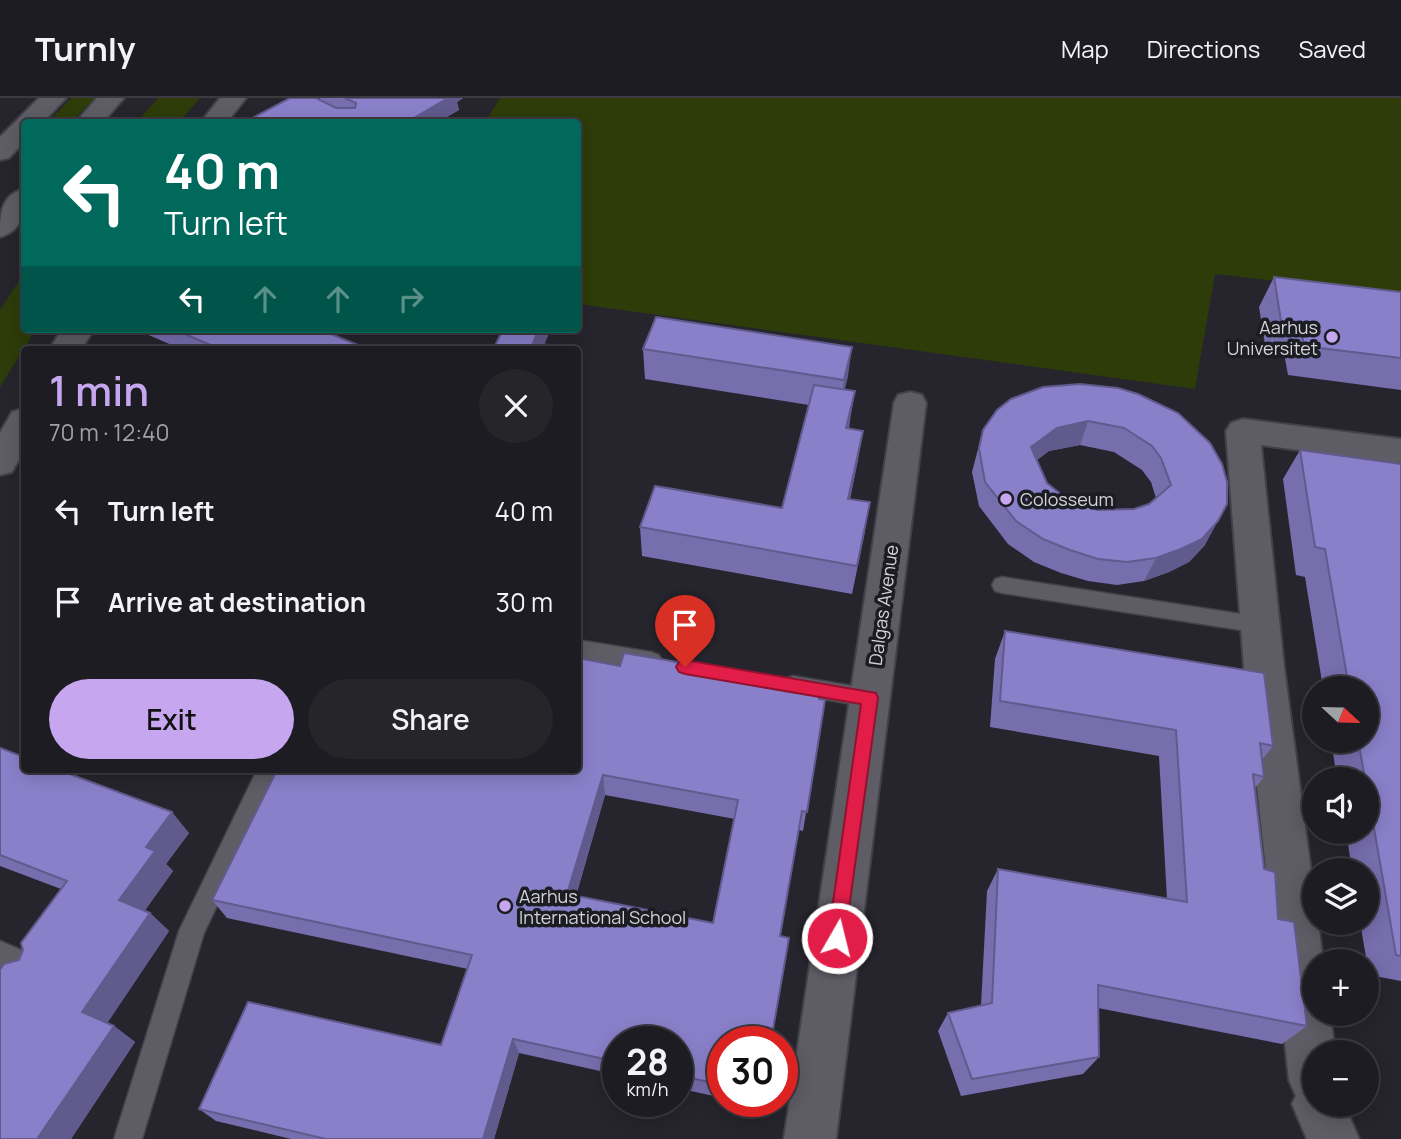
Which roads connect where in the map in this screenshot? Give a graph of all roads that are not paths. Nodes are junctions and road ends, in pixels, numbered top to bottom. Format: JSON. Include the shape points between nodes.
{"nodes":[{"id":1,"x":53,"y":98,"type":"edge"},
{"id":2,"x":111,"y":98,"type":"edge"},
{"id":3,"x":233,"y":98,"type":"edge"},
{"id":4,"x":32,"y":119,"type":"edge"},
{"id":5,"x":92,"y":119,"type":"edge"},
{"id":6,"x":216,"y":119,"type":"edge"},
{"id":7,"x":21,"y":130,"type":"edge"},
{"id":8,"x":0,"y":152,"type":"edge"},
{"id":9,"x":21,"y":201,"type":"edge"},
{"id":10,"x":0,"y":228,"type":"edge"},
{"id":11,"x":910,"y":403,"type":"dead end"},
{"id":12,"x":21,"y":425,"type":"edge"},
{"id":13,"x":1401,"y":451,"type":"edge"},
{"id":14,"x":0,"y":463,"type":"edge"},
{"id":15,"x":1002,"y":585,"type":"dead end"},
{"id":16,"x":1260,"y":625,"type":"junction"},
{"id":17,"x":581,"y":649,"type":"edge"},
{"id":18,"x":671,"y":664,"type":"edge"},
{"id":19,"x":777,"y":682,"type":"edge"},
{"id":20,"x":870,"y":698,"type":"junction"},
{"id":21,"x":268,"y":773,"type":"edge"},
{"id":22,"x":0,"y":954,"type":"edge"},
{"id":23,"x":31,"y":967,"type":"edge"},
{"id":24,"x":1309,"y":1040,"type":"edge"},
{"id":25,"x":1324,"y":1117,"type":"edge"},
{"id":26,"x":128,"y":1139,"type":"edge"},
{"id":27,"x":810,"y":1139,"type":"edge"},
{"id":28,"x":1334,"y":1139,"type":"edge"}],
"edges":[{"from":1,"to":4,"type":"street"},
{"from":2,"to":5,"type":"street"},
{"from":3,"to":6,"type":"street"},
{"from":7,"to":8,"type":"street"},
{"from":9,"to":10,"type":"street"},
{"from":11,"to":20,"type":"street","name":"Dalgas Avenue"},
{"from":12,"to":14,"type":"street"},
{"from":13,"to":16,"type":"street","via":[[1243,431]]},
{"from":15,"to":16,"type":"lane"},
{"from":16,"to":24,"type":"street"},
{"from":17,"to":18,"type":"lane"},
{"from":19,"to":20,"type":"lane"},
{"from":20,"to":27,"type":"street","name":"Dalgas Avenue"},
{"from":21,"to":26,"type":"lane","via":[[192,931]]},
{"from":22,"to":23,"type":"lane"},
{"from":25,"to":28,"type":"street"}]}
